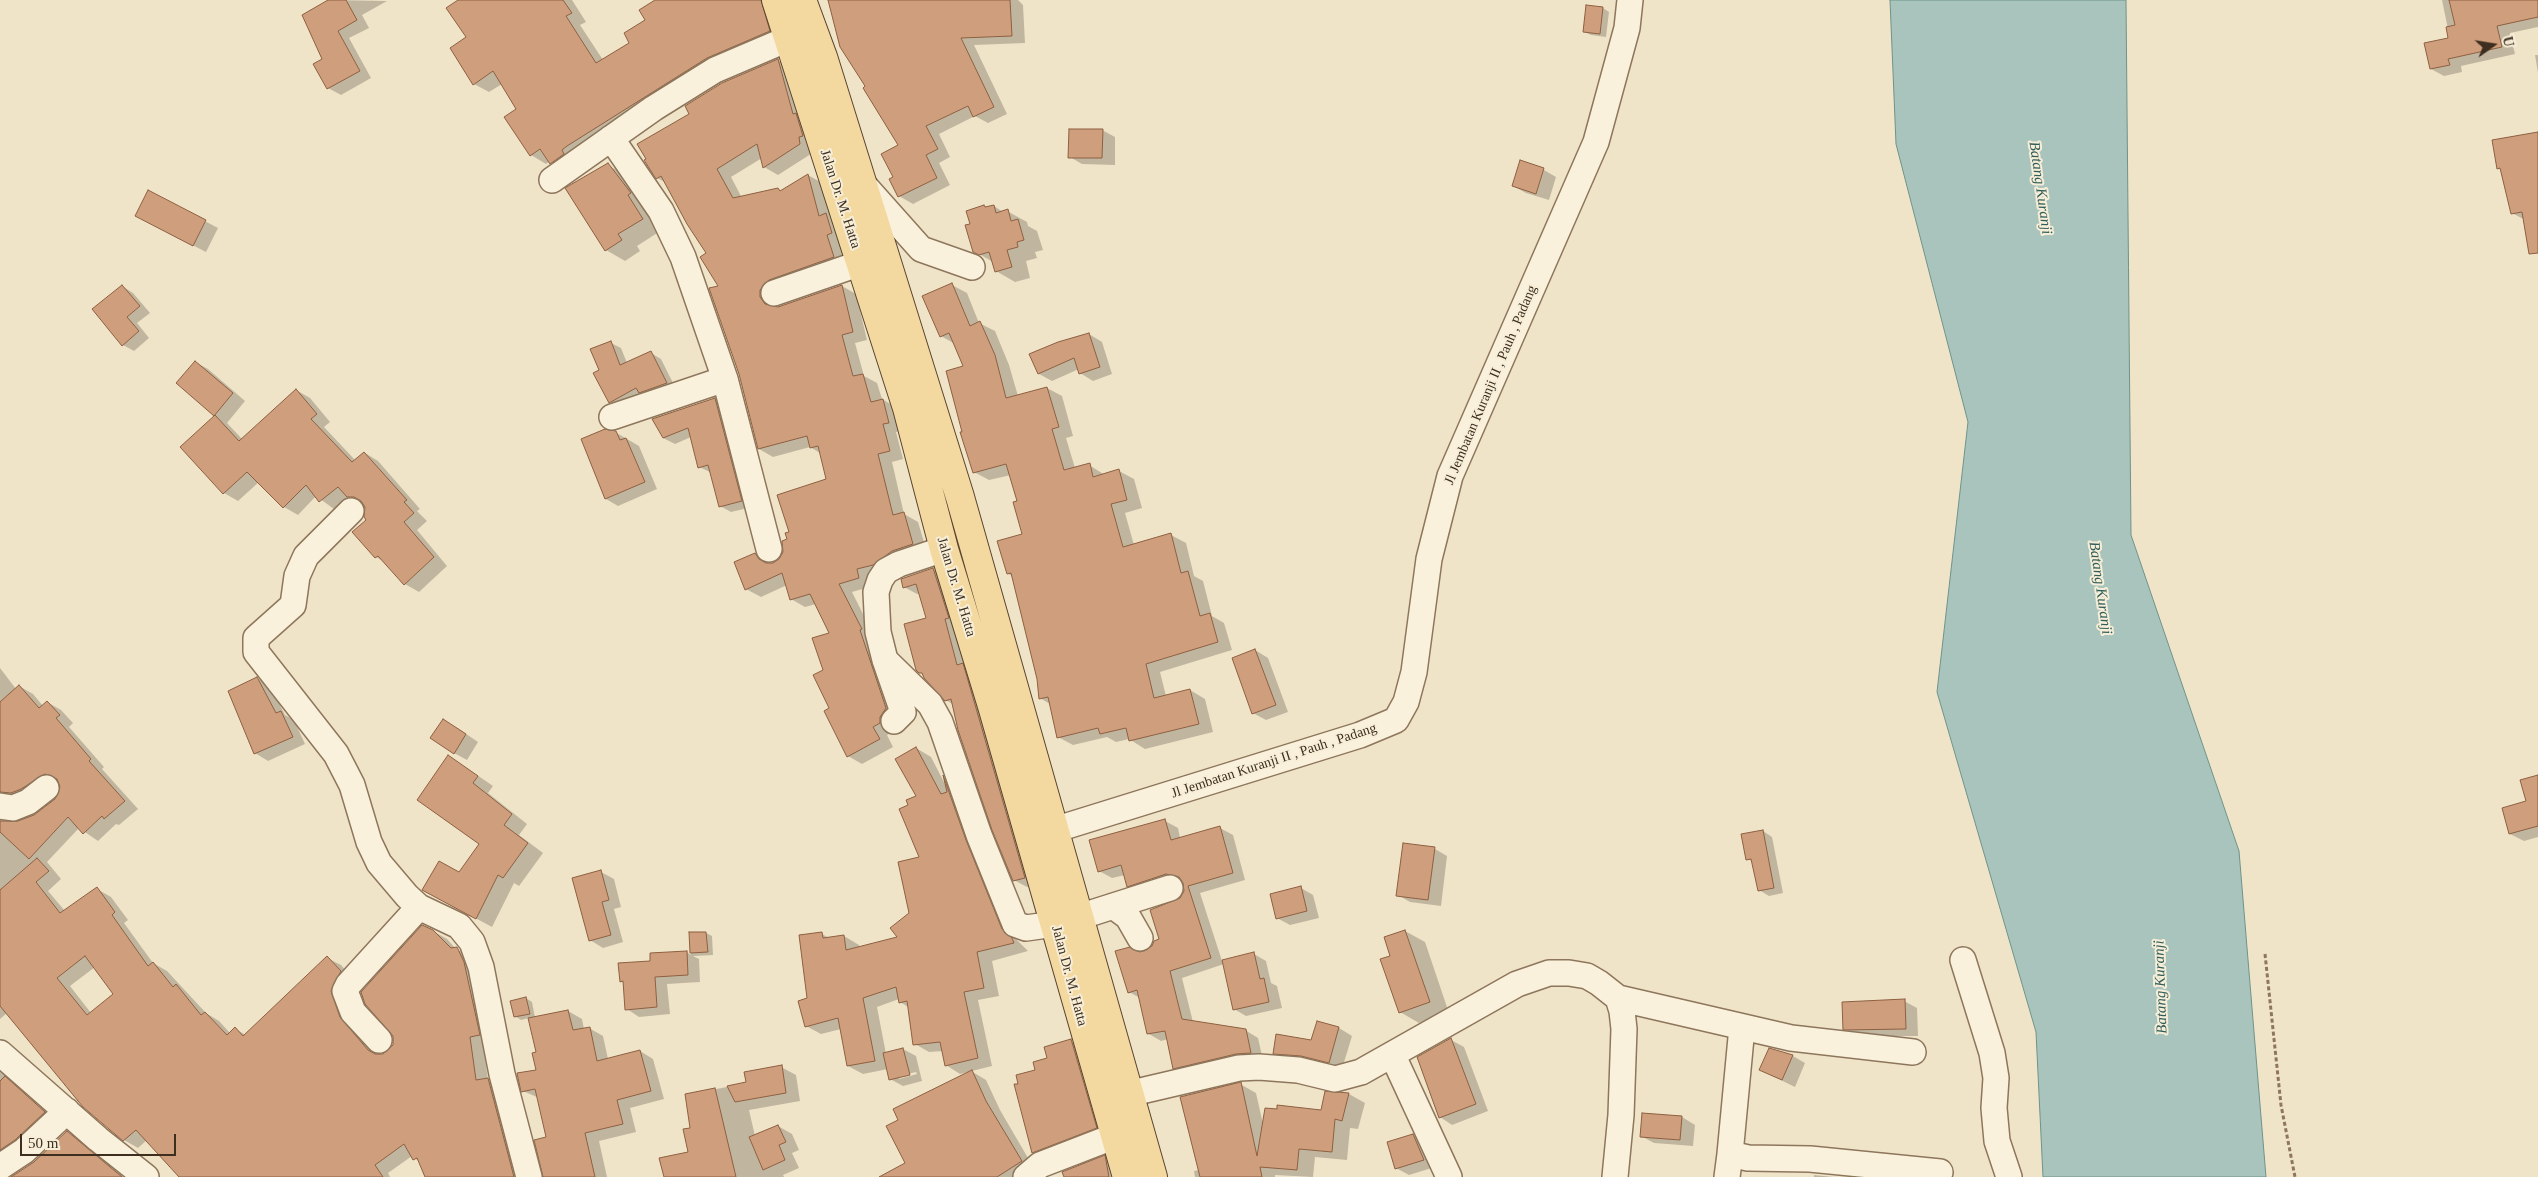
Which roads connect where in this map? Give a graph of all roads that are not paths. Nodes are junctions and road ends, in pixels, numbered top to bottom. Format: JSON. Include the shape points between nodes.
{"nodes":[{"id":1,"x":776,"y":0,"type":"edge"},
{"id":2,"x":802,"y":0,"type":"edge"},
{"id":3,"x":1630,"y":0,"type":"edge"},
{"id":4,"x":790,"y":38,"type":"junction"},
{"id":5,"x":611,"y":138,"type":"junction"},
{"id":6,"x":552,"y":180,"type":"dead end"},
{"id":7,"x":864,"y":186,"type":"junction"},
{"id":8,"x":861,"y":263,"type":"junction"},
{"id":9,"x":972,"y":267,"type":"dead end"},
{"id":10,"x":774,"y":293,"type":"dead end"},
{"id":11,"x":725,"y":379,"type":"junction"},
{"id":12,"x":612,"y":417,"type":"dead end"},
{"id":13,"x":350,"y":511,"type":"dead end"},
{"id":14,"x":944,"y":549,"type":"junction"},
{"id":15,"x":770,"y":550,"type":"dead end"},
{"id":16,"x":885,"y":660,"type":"junction"},
{"id":17,"x":894,"y":721,"type":"dead end"},
{"id":18,"x":46,"y":788,"type":"dead end"},
{"id":19,"x":0,"y":806,"type":"edge"},
{"id":20,"x":1054,"y":830,"type":"junction"},
{"id":21,"x":1170,"y":888,"type":"dead end"},
{"id":22,"x":1113,"y":906,"type":"junction"},
{"id":23,"x":419,"y":907,"type":"junction"},
{"id":24,"x":1067,"y":920,"type":"junction"},
{"id":25,"x":1140,"y":938,"type":"dead end"},
{"id":26,"x":1963,"y":960,"type":"dead end"},
{"id":27,"x":1618,"y":998,"type":"junction"},
{"id":28,"x":1742,"y":1027,"type":"junction"},
{"id":29,"x":378,"y":1040,"type":"dead end"},
{"id":30,"x":1913,"y":1052,"type":"dead end"},
{"id":31,"x":0,"y":1053,"type":"edge"},
{"id":32,"x":1393,"y":1056,"type":"junction"},
{"id":33,"x":1128,"y":1094,"type":"junction"},
{"id":34,"x":67,"y":1111,"type":"junction"},
{"id":35,"x":1115,"y":1136,"type":"junction"},
{"id":36,"x":1728,"y":1166,"type":"edge"},
{"id":37,"x":0,"y":1167,"type":"edge"},
{"id":38,"x":1940,"y":1172,"type":"dead end"},
{"id":39,"x":146,"y":1177,"type":"edge"},
{"id":40,"x":529,"y":1177,"type":"edge"},
{"id":41,"x":1026,"y":1177,"type":"edge"},
{"id":42,"x":1127,"y":1177,"type":"edge"},
{"id":43,"x":1152,"y":1177,"type":"edge"},
{"id":44,"x":1449,"y":1177,"type":"edge"},
{"id":45,"x":1615,"y":1177,"type":"edge"},
{"id":46,"x":2009,"y":1177,"type":"edge"}],
"edges":[{"from":1,"to":4,"type":"main road","name":"Jalan Dr. M. Hatta"},
{"from":2,"to":7,"type":"main road","name":"Jalan Dr. M. Hatta"},
{"from":3,"to":20,"type":"street","name":"Jl Jembatan Kuranji II , Pauh , Padang","via":[[1627,28],[1596,142],[1450,476],[1429,559],[1414,672],[1406,702],[1396,720],[1360,736]]},
{"from":4,"to":5,"type":"street","via":[[715,70]]},
{"from":4,"to":8,"type":"main road","name":"Jalan Dr. M. Hatta"},
{"from":5,"to":6,"type":"street"},
{"from":5,"to":11,"type":"street","via":[[660,211],[683,257]]},
{"from":7,"to":9,"type":"street","via":[[921,249]]},
{"from":7,"to":20,"type":"main road","name":"Jalan Dr. M. Hatta","via":[[960,497]]},
{"from":8,"to":10,"type":"street"},
{"from":8,"to":14,"type":"main road","name":"Jalan Dr. M. Hatta","via":[[907,408]]},
{"from":11,"to":12,"type":"street"},
{"from":11,"to":15,"type":"street"},
{"from":13,"to":23,"type":"street","via":[[306,556],[297,576],[293,604],[256,638],[254,645],[256,652],[336,754],[352,785],[378,862]]},
{"from":14,"to":16,"type":"street","via":[[898,564],[880,580],[876,592],[877,613]]},
{"from":14,"to":24,"type":"main road","name":"Jalan Dr. M. Hatta"},
{"from":16,"to":17,"type":"street","via":[[903,712]]},
{"from":16,"to":24,"type":"street","via":[[930,704],[940,722],[979,835],[1015,924],[1026,928]]},
{"from":18,"to":19,"type":"street","via":[[28,802],[13,808]]},
{"from":20,"to":24,"type":"main road","name":"Jalan Dr. M. Hatta"},
{"from":21,"to":22,"type":"street"},
{"from":22,"to":24,"type":"street"},
{"from":22,"to":25,"type":"street","via":[[1128,917]]},
{"from":23,"to":29,"type":"street","via":[[345,991],[353,1012]]},
{"from":23,"to":40,"type":"street","via":[[459,926],[472,942],[481,967],[502,1074]]},
{"from":24,"to":33,"type":"main road","name":"Jalan Dr. M. Hatta"},
{"from":24,"to":35,"type":"main road","name":"Jalan Dr. M. Hatta"},
{"from":26,"to":46,"type":"street","via":[[1992,1053],[1996,1078],[1997,1141]]},
{"from":27,"to":28,"type":"street"},
{"from":27,"to":32,"type":"street","via":[[1587,976],[1549,973],[1518,984]]},
{"from":27,"to":45,"type":"street","via":[[1624,1029]]},
{"from":28,"to":30,"type":"street","via":[[1791,1038]]},
{"from":28,"to":36,"type":"street"},
{"from":31,"to":34,"type":"street"},
{"from":32,"to":33,"type":"street","via":[[1361,1072],[1335,1079],[1298,1070],[1239,1068]]},
{"from":32,"to":44,"type":"street"},
{"from":33,"to":43,"type":"main road","name":"Jalan Dr. M. Hatta"},
{"from":34,"to":37,"type":"street","via":[[24,1152]]},
{"from":34,"to":39,"type":"street"},
{"from":35,"to":41,"type":"street","via":[[1040,1165]]},
{"from":35,"to":42,"type":"main road","name":"Jalan Dr. M. Hatta"},
{"from":36,"to":38,"type":"street","via":[[1748,1158],[1810,1159]]}]}
